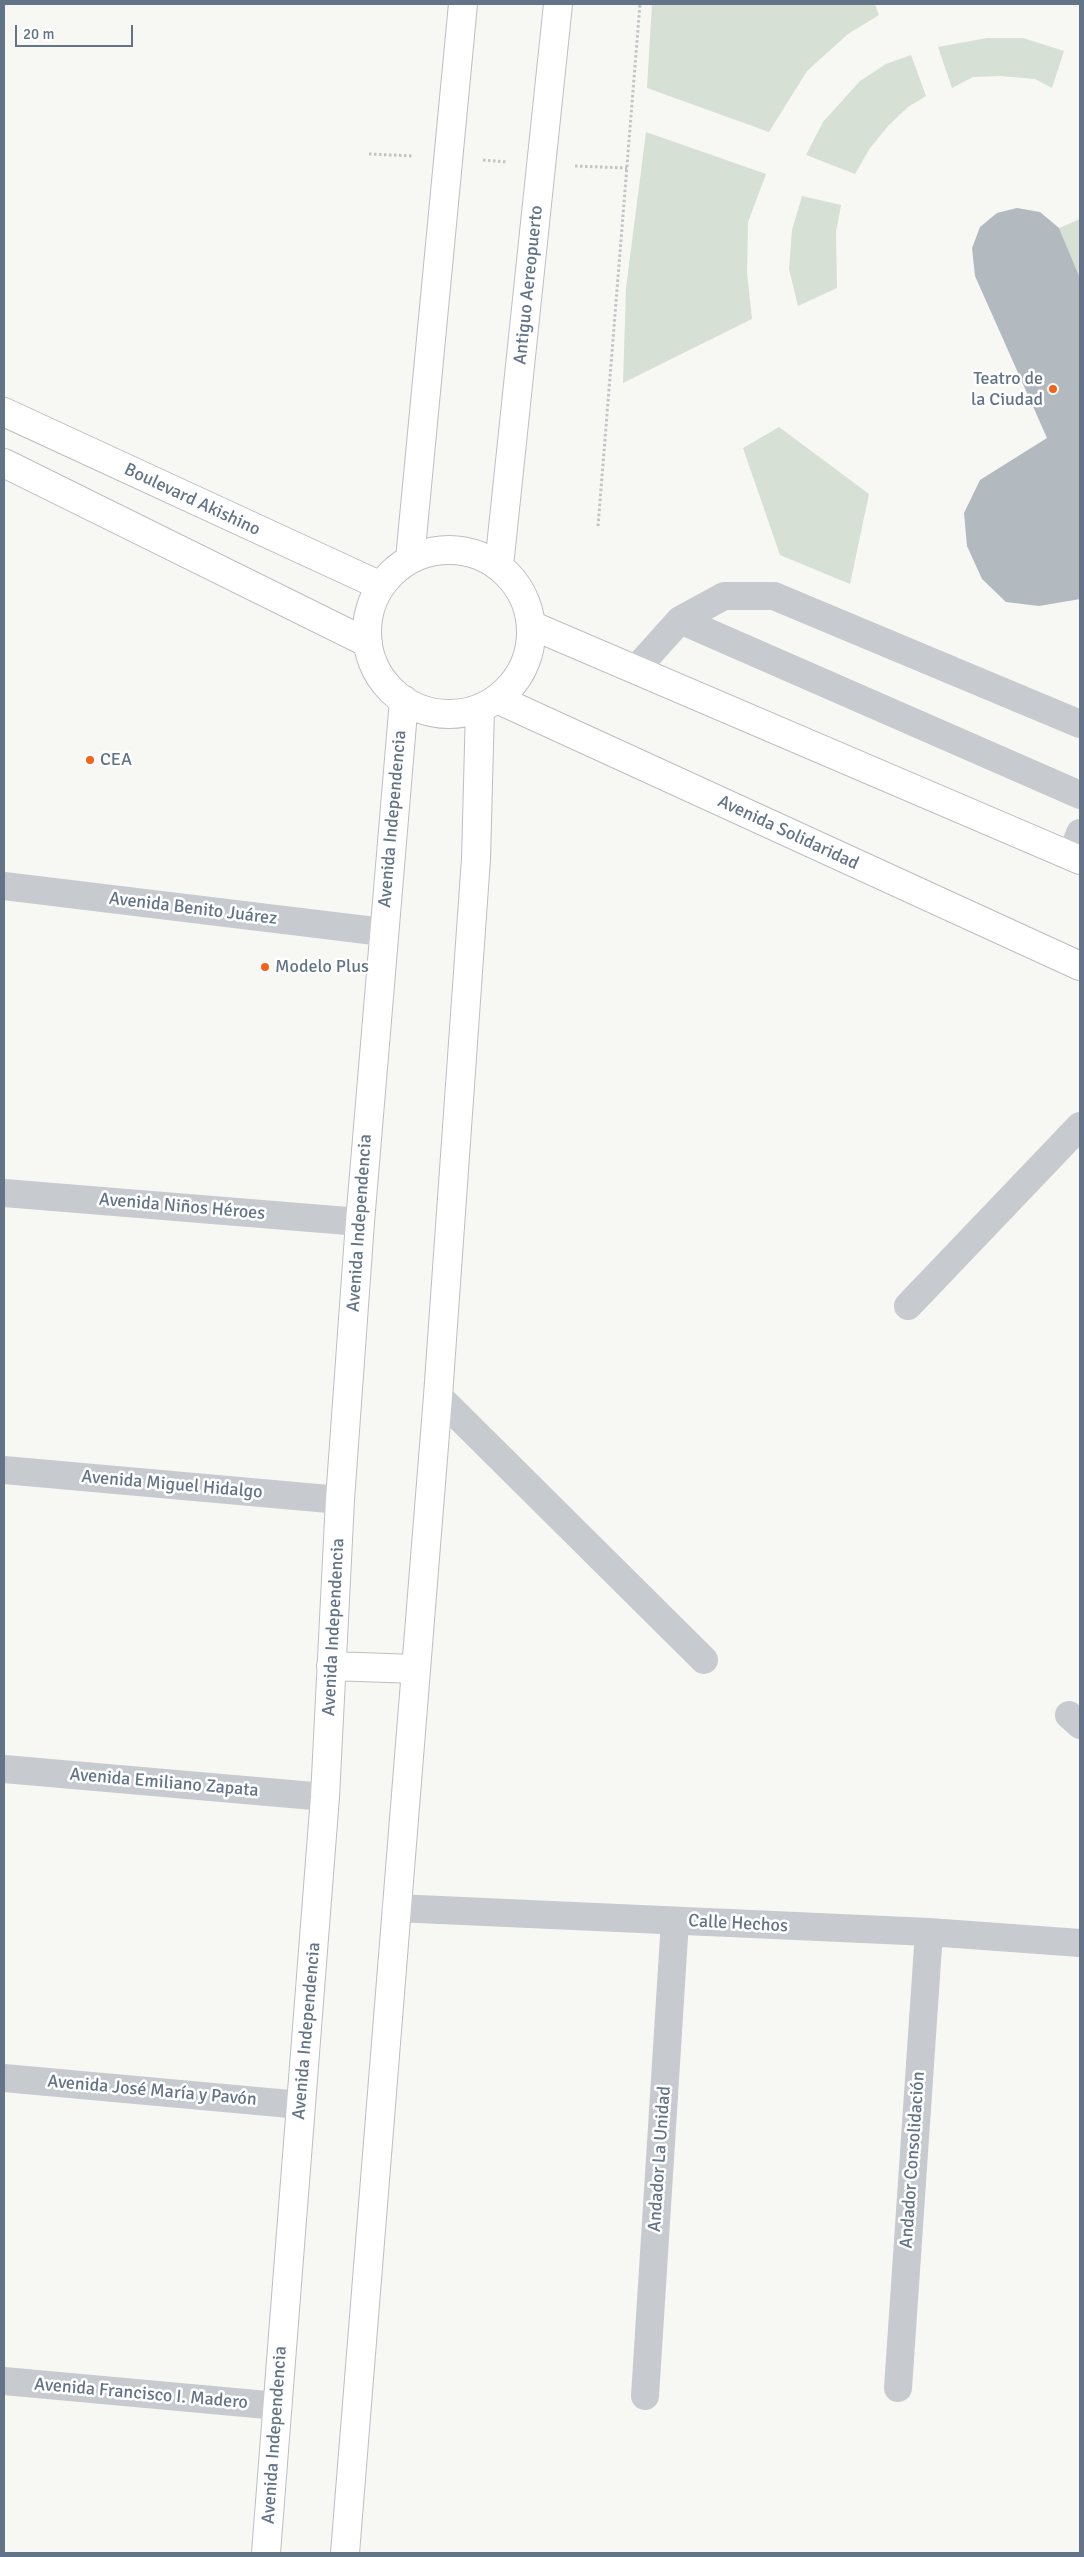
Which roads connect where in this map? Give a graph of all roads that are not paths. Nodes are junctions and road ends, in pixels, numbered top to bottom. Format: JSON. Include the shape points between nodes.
{"nodes":[{"id":1,"x":463,"y":4,"type":"edge"},
{"id":2,"x":558,"y":4,"type":"edge"},
{"id":3,"x":4,"y":412,"type":"edge"},
{"id":4,"x":4,"y":463,"type":"edge"},
{"id":5,"x":410,"y":559,"type":"junction"},
{"id":6,"x":500,"y":566,"type":"junction"},
{"id":7,"x":381,"y":586,"type":"junction"},
{"id":8,"x":680,"y":620,"type":"junction"},
{"id":9,"x":531,"y":625,"type":"junction"},
{"id":10,"x":368,"y":643,"type":"junction"},
{"id":11,"x":636,"y":669,"type":"junction"},
{"id":12,"x":404,"y":700,"type":"junction"},
{"id":13,"x":488,"y":704,"type":"junction"},
{"id":14,"x":1080,"y":724,"type":"edge"},
{"id":15,"x":1080,"y":795,"type":"edge"},
{"id":16,"x":1077,"y":850,"type":"edge"},
{"id":17,"x":4,"y":886,"type":"edge"},
{"id":18,"x":383,"y":932,"type":"junction"},
{"id":19,"x":1080,"y":966,"type":"edge"},
{"id":20,"x":1080,"y":1126,"type":"edge"},
{"id":21,"x":4,"y":1193,"type":"edge"},
{"id":22,"x":360,"y":1222,"type":"junction"},
{"id":23,"x":908,"y":1306,"type":"dead end"},
{"id":24,"x":438,"y":1396,"type":"junction"},
{"id":25,"x":4,"y":1470,"type":"edge"},
{"id":26,"x":340,"y":1500,"type":"junction"},
{"id":27,"x":704,"y":1660,"type":"dead end"},
{"id":28,"x":331,"y":1666,"type":"junction"},
{"id":29,"x":416,"y":1670,"type":"junction"},
{"id":30,"x":4,"y":1769,"type":"edge"},
{"id":31,"x":325,"y":1796,"type":"junction"},
{"id":32,"x":396,"y":1908,"type":"junction"},
{"id":33,"x":675,"y":1921,"type":"junction"},
{"id":34,"x":928,"y":1932,"type":"junction"},
{"id":35,"x":1080,"y":1943,"type":"edge"},
{"id":36,"x":4,"y":2078,"type":"edge"},
{"id":37,"x":301,"y":2105,"type":"junction"},
{"id":38,"x":4,"y":2381,"type":"edge"},
{"id":39,"x":898,"y":2388,"type":"dead end"},
{"id":40,"x":644,"y":2396,"type":"dead end"},
{"id":41,"x":278,"y":2406,"type":"junction"},
{"id":42,"x":266,"y":2553,"type":"edge"},
{"id":43,"x":345,"y":2553,"type":"edge"}],
"edges":[{"from":1,"to":5,"type":"main road"},
{"from":2,"to":6,"type":"main road","name":"Antiguo Aereopuerto"},
{"from":3,"to":7,"type":"main road","name":"Boulevard Akishino"},
{"from":4,"to":10,"type":"main road"},
{"from":5,"to":6,"type":"main road","via":[[432,551],[456,550],[479,555]]},
{"from":5,"to":7,"type":"main road"},
{"from":6,"to":9,"type":"main road","via":[[515,582],[526,603]]},
{"from":7,"to":10,"type":"main road","via":[[372,604]]},
{"from":8,"to":11,"type":"street"},
{"from":8,"to":14,"type":"street","via":[[724,596],[774,596]]},
{"from":8,"to":15,"type":"street"},
{"from":9,"to":11,"type":"main road"},
{"from":9,"to":13,"type":"main road","via":[[528,653],[516,678]]},
{"from":10,"to":12,"type":"main road","via":[[374,665],[386,685]]},
{"from":11,"to":16,"type":"main road"},
{"from":12,"to":13,"type":"main road","via":[[428,711],[454,714]]},
{"from":12,"to":18,"type":"main road","name":"Avenida Independencia"},
{"from":13,"to":19,"type":"main road","name":"Avenida Solidaridad"},
{"from":13,"to":24,"type":"main road"},
{"from":17,"to":18,"type":"street","name":"Avenida Benito Juárez"},
{"from":18,"to":22,"type":"main road","name":"Avenida Independencia"},
{"from":20,"to":23,"type":"street"},
{"from":21,"to":22,"type":"street","name":"Avenida Niños Héroes"},
{"from":22,"to":26,"type":"main road","name":"Avenida Independencia"},
{"from":24,"to":27,"type":"street"},
{"from":24,"to":29,"type":"main road"},
{"from":25,"to":26,"type":"street","name":"Avenida Miguel Hidalgo"},
{"from":26,"to":28,"type":"main road","name":"Avenida Independencia"},
{"from":28,"to":29,"type":"main road"},
{"from":28,"to":31,"type":"main road","name":"Avenida Independencia"},
{"from":29,"to":32,"type":"main road"},
{"from":30,"to":31,"type":"street","name":"Avenida Emiliano Zapata"},
{"from":31,"to":37,"type":"main road","name":"Avenida Independencia"},
{"from":32,"to":33,"type":"street","name":"Calle Hechos"},
{"from":32,"to":43,"type":"main road"},
{"from":33,"to":34,"type":"street","name":"Calle Hechos"},
{"from":33,"to":40,"type":"street","name":"Andador La Unidad"},
{"from":34,"to":35,"type":"street","name":"Calle Hechos"},
{"from":34,"to":39,"type":"street","name":"Andador Consolidación"},
{"from":36,"to":37,"type":"street","name":"Avenida José María y Pavón"},
{"from":37,"to":41,"type":"main road","name":"Avenida Independencia"},
{"from":38,"to":41,"type":"street","name":"Avenida Francisco I. Madero"},
{"from":41,"to":42,"type":"main road","name":"Avenida Independencia"}]}
